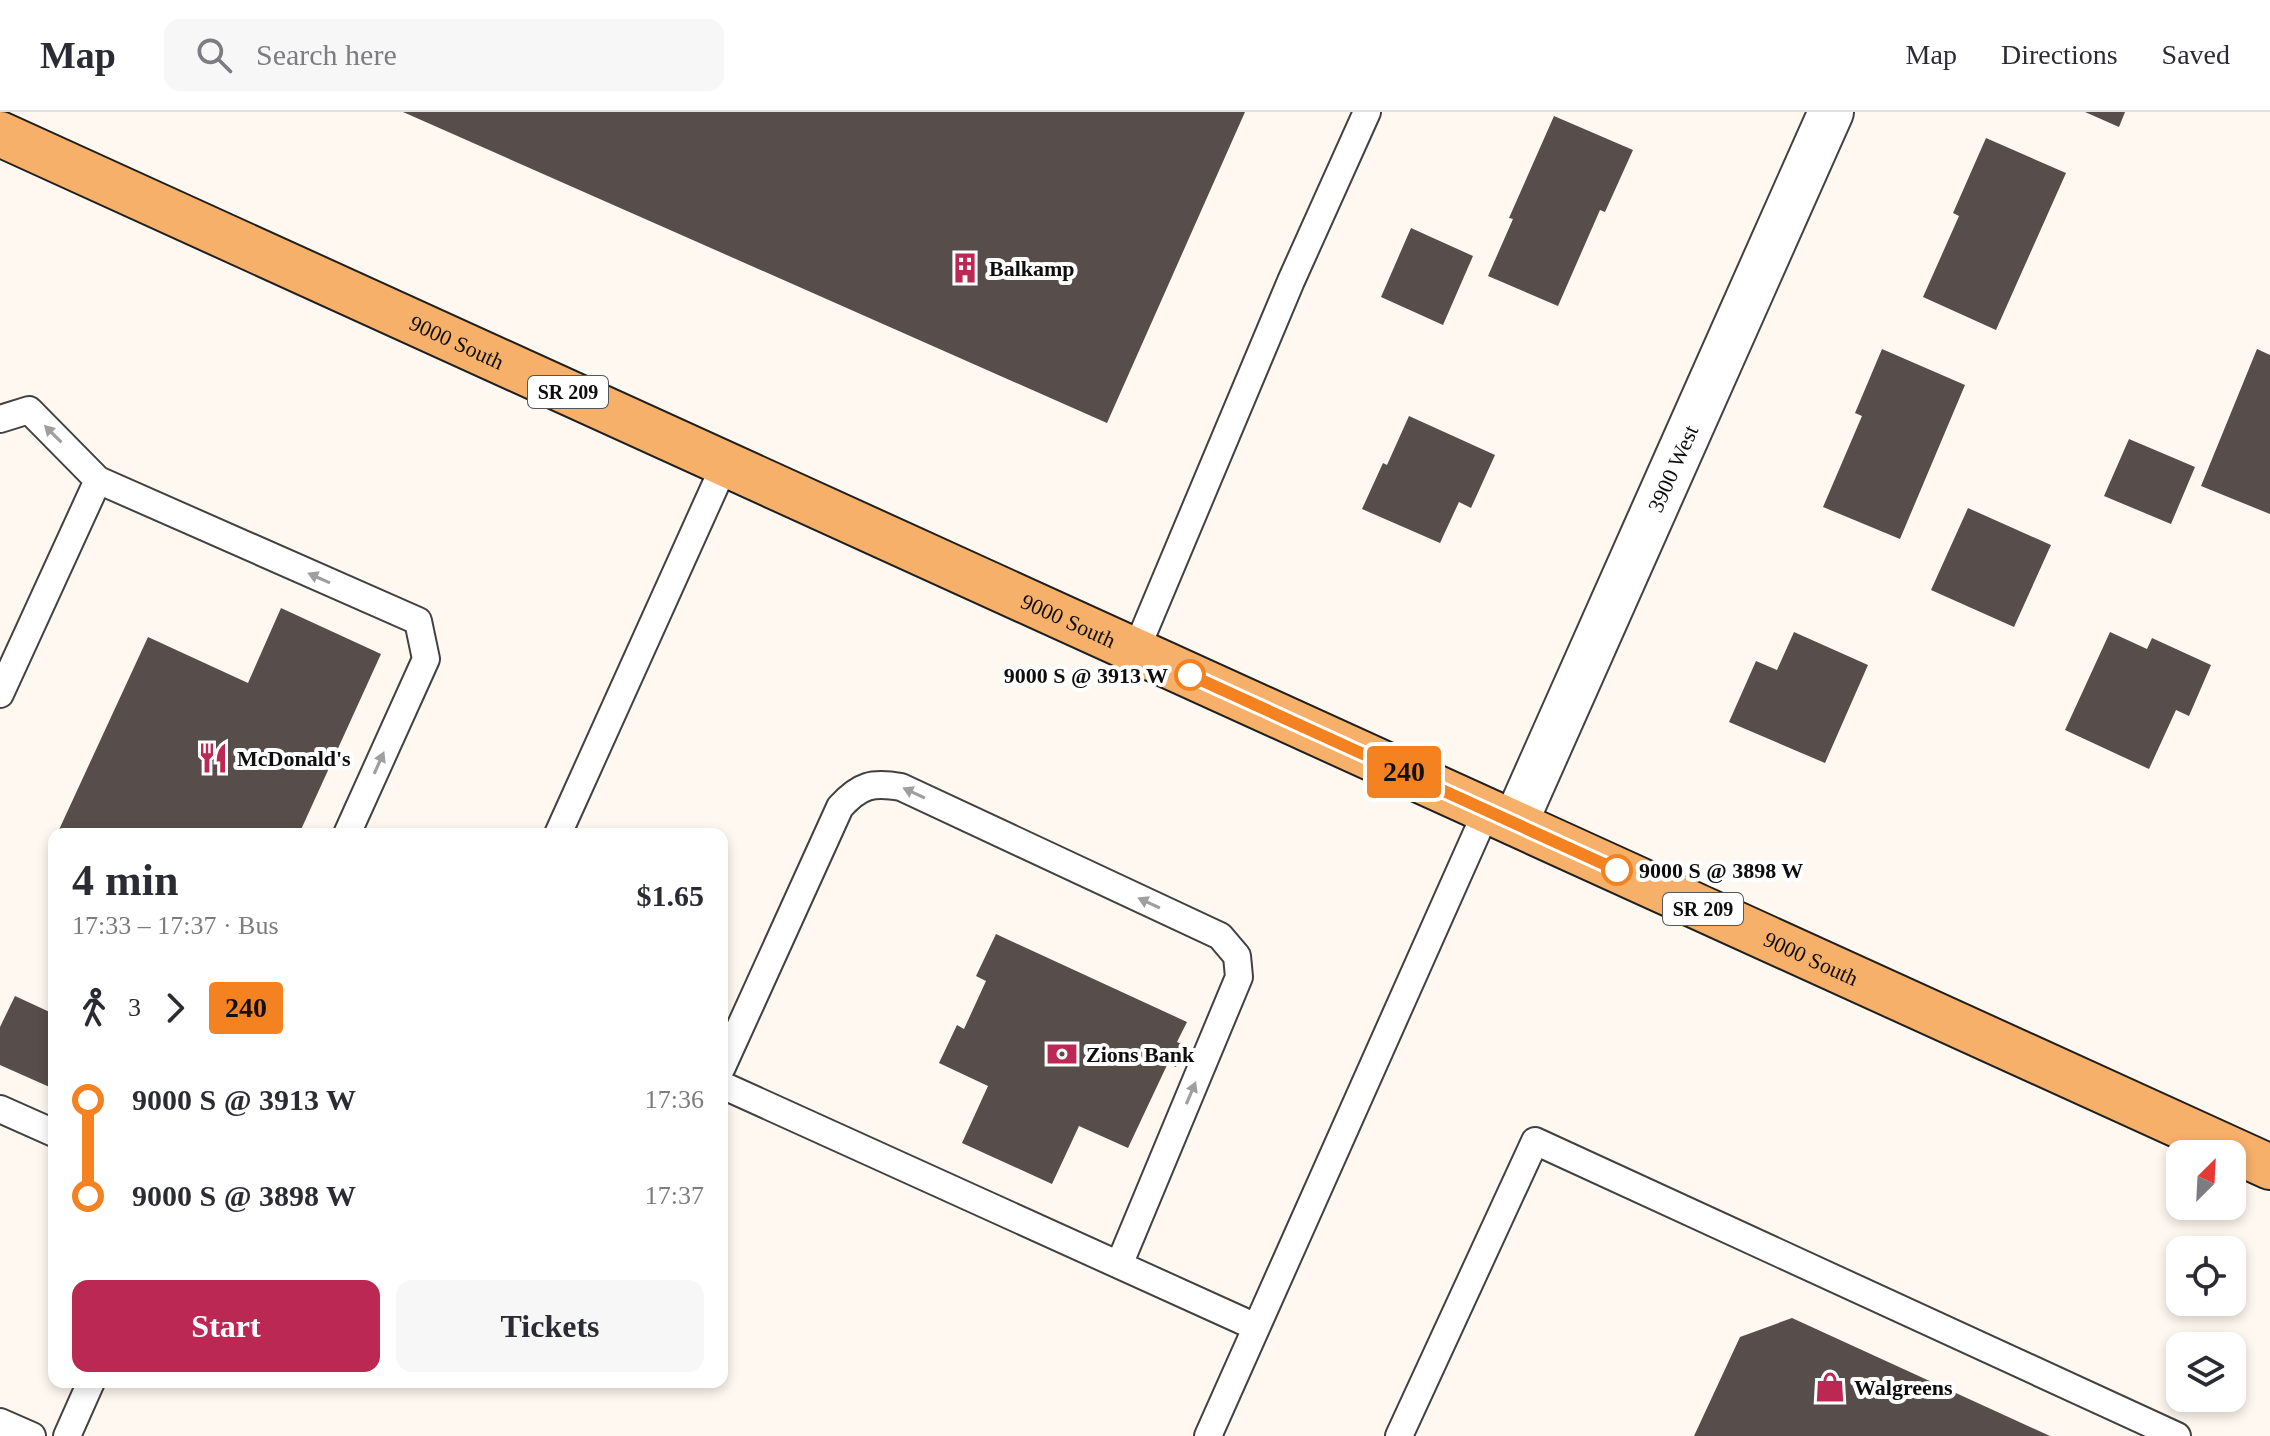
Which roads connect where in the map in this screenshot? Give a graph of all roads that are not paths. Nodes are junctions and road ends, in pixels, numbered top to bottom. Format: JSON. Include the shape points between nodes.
{"nodes":[{"id":1,"x":1367,"y":112,"type":"edge"},
{"id":2,"x":1831,"y":112,"type":"edge"},
{"id":3,"x":0,"y":134,"type":"edge"},
{"id":4,"x":0,"y":419,"type":"edge"},
{"id":5,"x":725,"y":464,"type":"junction"},
{"id":6,"x":98,"y":480,"type":"junction"},
{"id":7,"x":1136,"y":650,"type":"junction"},
{"id":8,"x":0,"y":694,"type":"edge"},
{"id":9,"x":1501,"y":816,"type":"junction"},
{"id":10,"x":350,"y":828,"type":"edge"},
{"id":11,"x":561,"y":828,"type":"edge"},
{"id":12,"x":728,"y":1054,"type":"edge"},
{"id":13,"x":728,"y":1088,"type":"edge"},
{"id":14,"x":0,"y":1109,"type":"edge"},
{"id":15,"x":48,"y":1130,"type":"edge"},
{"id":16,"x":2270,"y":1167,"type":"edge"},
{"id":17,"x":1119,"y":1265,"type":"junction"},
{"id":18,"x":1256,"y":1327,"type":"junction"},
{"id":19,"x":88,"y":1388,"type":"edge"},
{"id":20,"x":0,"y":1422,"type":"edge"},
{"id":21,"x":32,"y":1436,"type":"edge"},
{"id":22,"x":67,"y":1436,"type":"edge"},
{"id":23,"x":1208,"y":1436,"type":"edge"},
{"id":24,"x":1399,"y":1436,"type":"edge"},
{"id":25,"x":2177,"y":1436,"type":"edge"}],
"edges":[{"from":1,"to":7,"type":"lane"},
{"from":2,"to":9,"type":"street","name":"3900 West"},
{"from":3,"to":5,"type":"main road","name":"9000 South","number":"SR 209"},
{"from":6,"to":4,"type":"lane","one_way":true,"via":[[29,410]]},
{"from":5,"to":7,"type":"main road","name":"9000 South","number":"SR 209"},
{"from":5,"to":11,"type":"lane"},
{"from":6,"to":8,"type":"lane"},
{"from":10,"to":6,"type":"lane","one_way":true,"via":[[426,659],[418,621]]},
{"from":7,"to":9,"type":"main road","name":"9000 South","number":"SR 209"},
{"from":9,"to":16,"type":"main road","name":"9000 South","number":"SR 209"},
{"from":9,"to":18,"type":"lane"},
{"from":17,"to":12,"type":"lane","one_way":true,"via":[[1239,977],[1237,956],[1220,936],[901,787],[882,784],[855,791],[840,807]]},
{"from":13,"to":17,"type":"lane"},
{"from":14,"to":15,"type":"lane"},
{"from":17,"to":18,"type":"lane"},
{"from":18,"to":23,"type":"lane"},
{"from":19,"to":22,"type":"lane"},
{"from":20,"to":21,"type":"lane"},
{"from":24,"to":25,"type":"lane","via":[[1535,1141]]}]}
